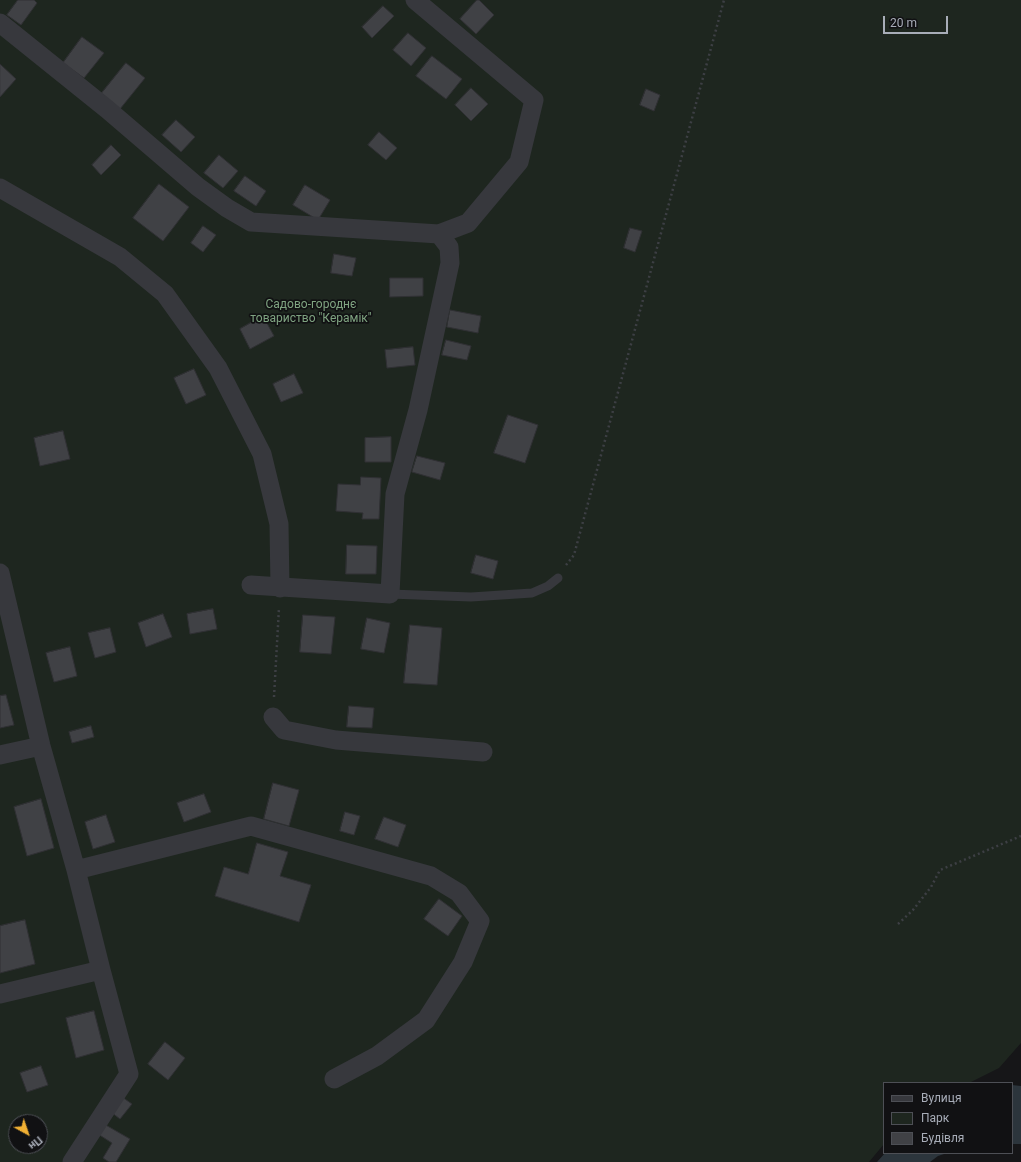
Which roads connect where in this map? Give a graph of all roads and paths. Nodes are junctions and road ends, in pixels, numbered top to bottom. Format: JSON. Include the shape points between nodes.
{"nodes":[{"id":1,"x":415,"y":0,"type":"edge"},
{"id":2,"x":724,"y":0,"type":"edge"},
{"id":3,"x":0,"y":23,"type":"edge"},
{"id":4,"x":0,"y":188,"type":"edge"},
{"id":5,"x":439,"y":234,"type":"junction"},
{"id":6,"x":0,"y":573,"type":"edge"},
{"id":7,"x":558,"y":578,"type":"joint"},
{"id":8,"x":251,"y":585,"type":"dead end"},
{"id":9,"x":280,"y":588,"type":"junction"},
{"id":10,"x":390,"y":594,"type":"junction"},
{"id":11,"x":273,"y":717,"type":"joint"},
{"id":12,"x":42,"y":746,"type":"junction"},
{"id":13,"x":483,"y":752,"type":"dead end"},
{"id":14,"x":0,"y":755,"type":"edge"},
{"id":15,"x":1021,"y":836,"type":"edge"},
{"id":16,"x":76,"y":870,"type":"junction"},
{"id":17,"x":898,"y":924,"type":"dead end"},
{"id":18,"x":101,"y":970,"type":"junction"},
{"id":19,"x":0,"y":994,"type":"edge"},
{"id":20,"x":334,"y":1079,"type":"dead end"},
{"id":21,"x":72,"y":1162,"type":"edge"}],
"edges":[{"from":1,"to":5,"type":"street","via":[[534,100],[519,162],[468,223]]},
{"from":2,"to":7,"type":"path","via":[[574,555]]},
{"from":3,"to":5,"type":"street","via":[[107,109],[198,187],[251,222]]},
{"from":4,"to":9,"type":"street","via":[[120,257],[165,294],[218,368],[262,454],[279,524]]},
{"from":5,"to":10,"type":"street","via":[[449,247],[450,263],[418,410],[394,494]]},
{"from":6,"to":12,"type":"street"},
{"from":7,"to":10,"type":"lane","via":[[532,593],[472,597]]},
{"from":8,"to":9,"type":"street"},
{"from":9,"to":10,"type":"street"},
{"from":9,"to":11,"type":"path"},
{"from":11,"to":13,"type":"street","via":[[284,730],[336,740]]},
{"from":12,"to":14,"type":"street"},
{"from":12,"to":16,"type":"street"},
{"from":15,"to":17,"type":"path","via":[[940,870],[931,887]]},
{"from":16,"to":18,"type":"street"},
{"from":16,"to":20,"type":"street","via":[[251,826],[431,876],[459,893],[480,921],[463,962],[426,1020],[377,1056]]},
{"from":18,"to":19,"type":"street"},
{"from":18,"to":21,"type":"street","via":[[129,1074]]}]}
